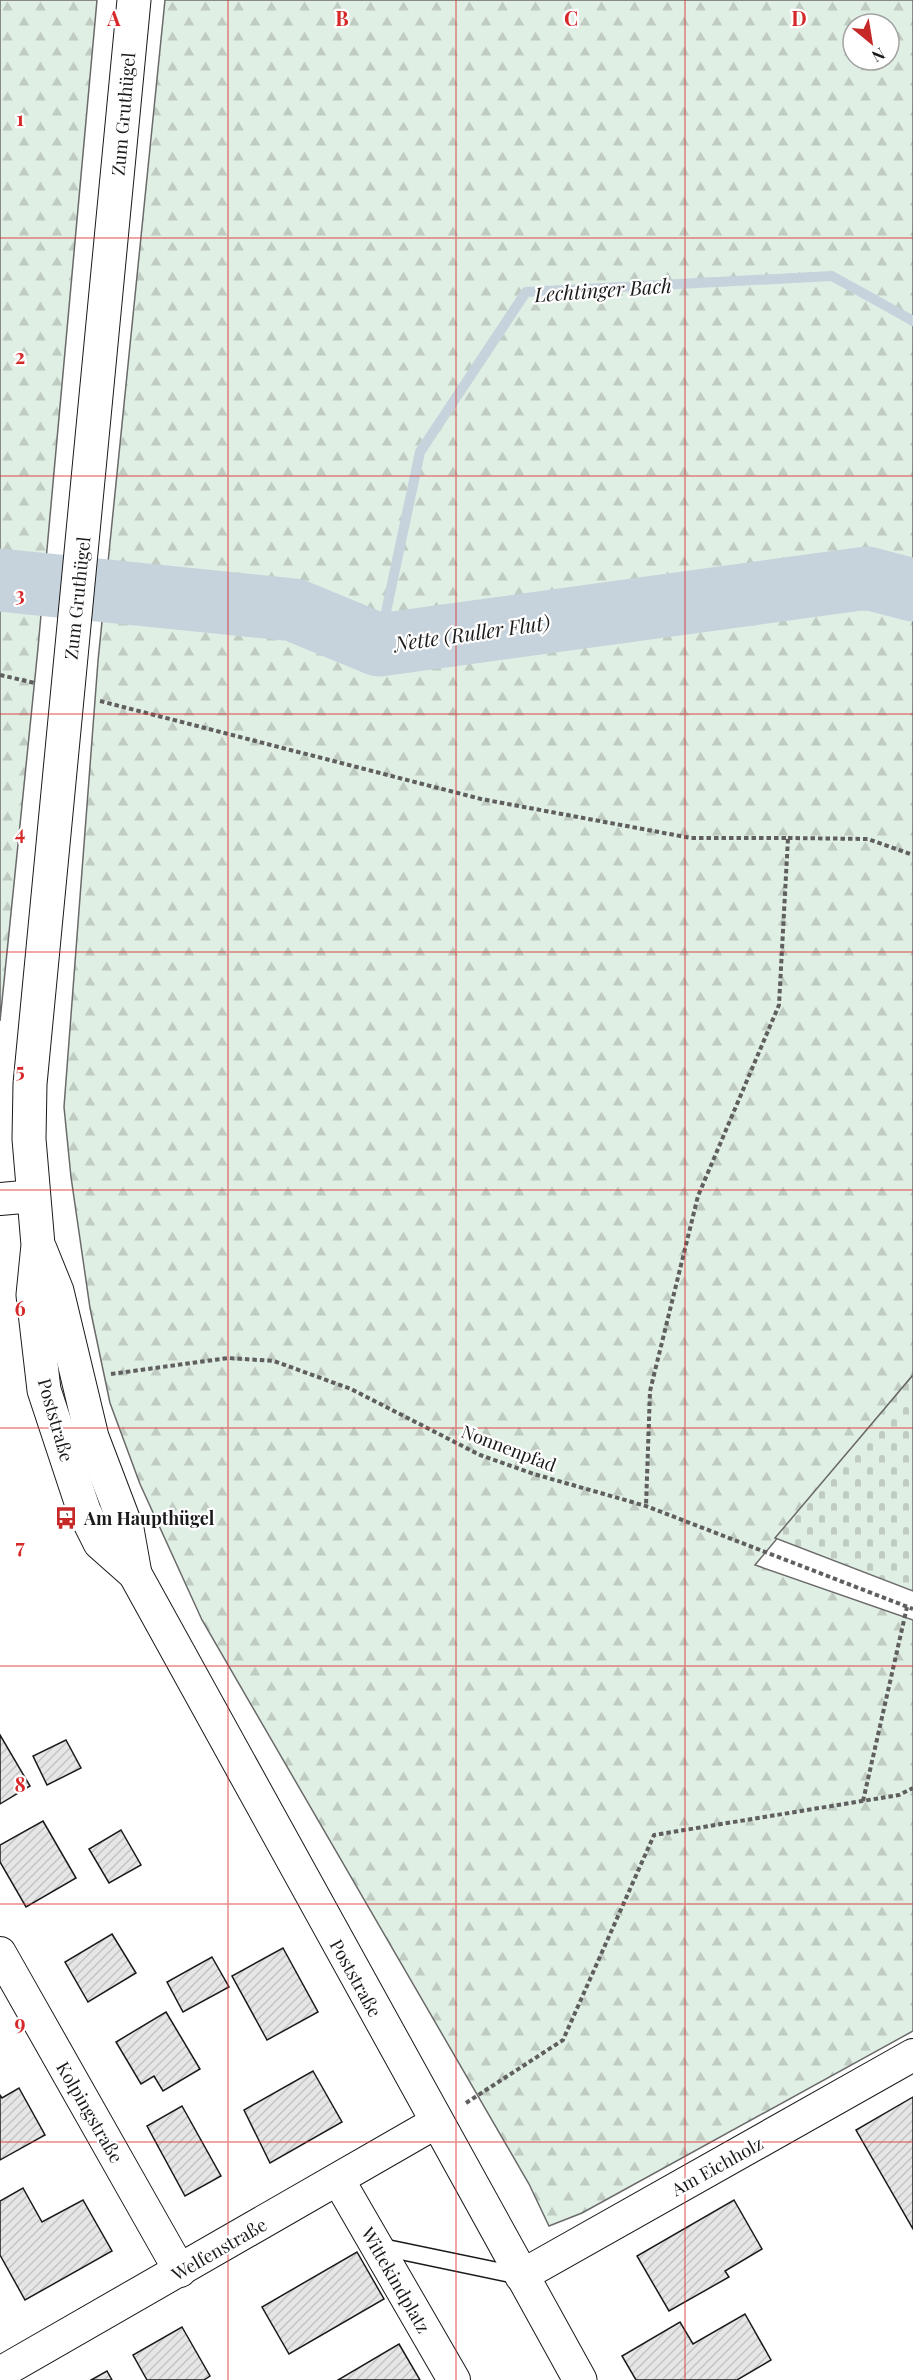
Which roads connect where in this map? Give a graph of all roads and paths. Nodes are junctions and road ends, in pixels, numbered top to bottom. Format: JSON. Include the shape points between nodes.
{"nodes":[{"id":1,"x":134,"y":0,"type":"edge"},
{"id":2,"x":0,"y":675,"type":"edge"},
{"id":3,"x":67,"y":692,"type":"junction"},
{"id":4,"x":788,"y":838,"type":"junction"},
{"id":5,"x":913,"y":855,"type":"edge"},
{"id":6,"x":34,"y":1196,"type":"junction"},
{"id":7,"x":0,"y":1199,"type":"edge"},
{"id":8,"x":103,"y":1376,"type":"dead end"},
{"id":9,"x":646,"y":1506,"type":"junction"},
{"id":10,"x":907,"y":1607,"type":"junction"},
{"id":11,"x":913,"y":1609,"type":"edge"},
{"id":12,"x":913,"y":1788,"type":"edge"},
{"id":13,"x":863,"y":1801,"type":"junction"},
{"id":14,"x":0,"y":1953,"type":"edge"},
{"id":15,"x":913,"y":2055,"type":"edge"},
{"id":16,"x":435,"y":2122,"type":"junction"},
{"id":17,"x":339,"y":2181,"type":"junction"},
{"id":18,"x":376,"y":2246,"type":"junction"},
{"id":19,"x":180,"y":2271,"type":"junction"},
{"id":20,"x":521,"y":2276,"type":"junction"},
{"id":21,"x":0,"y":2373,"type":"edge"},
{"id":22,"x":454,"y":2380,"type":"edge"},
{"id":23,"x":580,"y":2380,"type":"edge"}],
"edges":[{"from":1,"to":3,"type":"street","name":"Zum Gruthügel"},
{"from":2,"to":3,"type":"path"},
{"from":3,"to":4,"type":"path","via":[[481,799],[691,838]]},
{"from":3,"to":6,"type":"street","name":"Zum Gruthügel","via":[[30,1084]]},
{"from":4,"to":5,"type":"path","via":[[868,839]]},
{"from":4,"to":9,"type":"path","via":[[779,1005],[699,1196],[650,1391]]},
{"from":6,"to":7,"type":"street"},
{"from":6,"to":16,"type":"street","name":"Poststraße","via":[[38,1245],[33,1295],[44,1390],[84,1511],[100,1543],[135,1574]]},
{"from":8,"to":9,"type":"path","name":"Nonnenpfad","via":[[228,1358],[274,1361],[351,1389],[480,1455]]},
{"from":9,"to":10,"type":"path","name":"Nonnenpfad"},
{"from":10,"to":11,"type":"path","name":"Nonnenpfad"},
{"from":10,"to":13,"type":"path"},
{"from":12,"to":13,"type":"path","via":[[899,1795]]},
{"from":13,"to":16,"type":"path","via":[[654,1835],[563,2040]]},
{"from":14,"to":19,"type":"street","name":"Kolpingstraße"},
{"from":15,"to":20,"type":"street","name":"Am Eichholz"},
{"from":16,"to":17,"type":"street","name":"Welfenstraße"},
{"from":16,"to":20,"type":"street","name":"Poststraße"},
{"from":17,"to":18,"type":"street","name":"Wittekindplatz"},
{"from":17,"to":19,"type":"street","name":"Welfenstraße"},
{"from":18,"to":20,"type":"lane"},
{"from":18,"to":22,"type":"street","name":"Wittekindplatz"},
{"from":19,"to":21,"type":"street","name":"Welfenstraße"},
{"from":20,"to":23,"type":"street","name":"Poststraße"}]}
